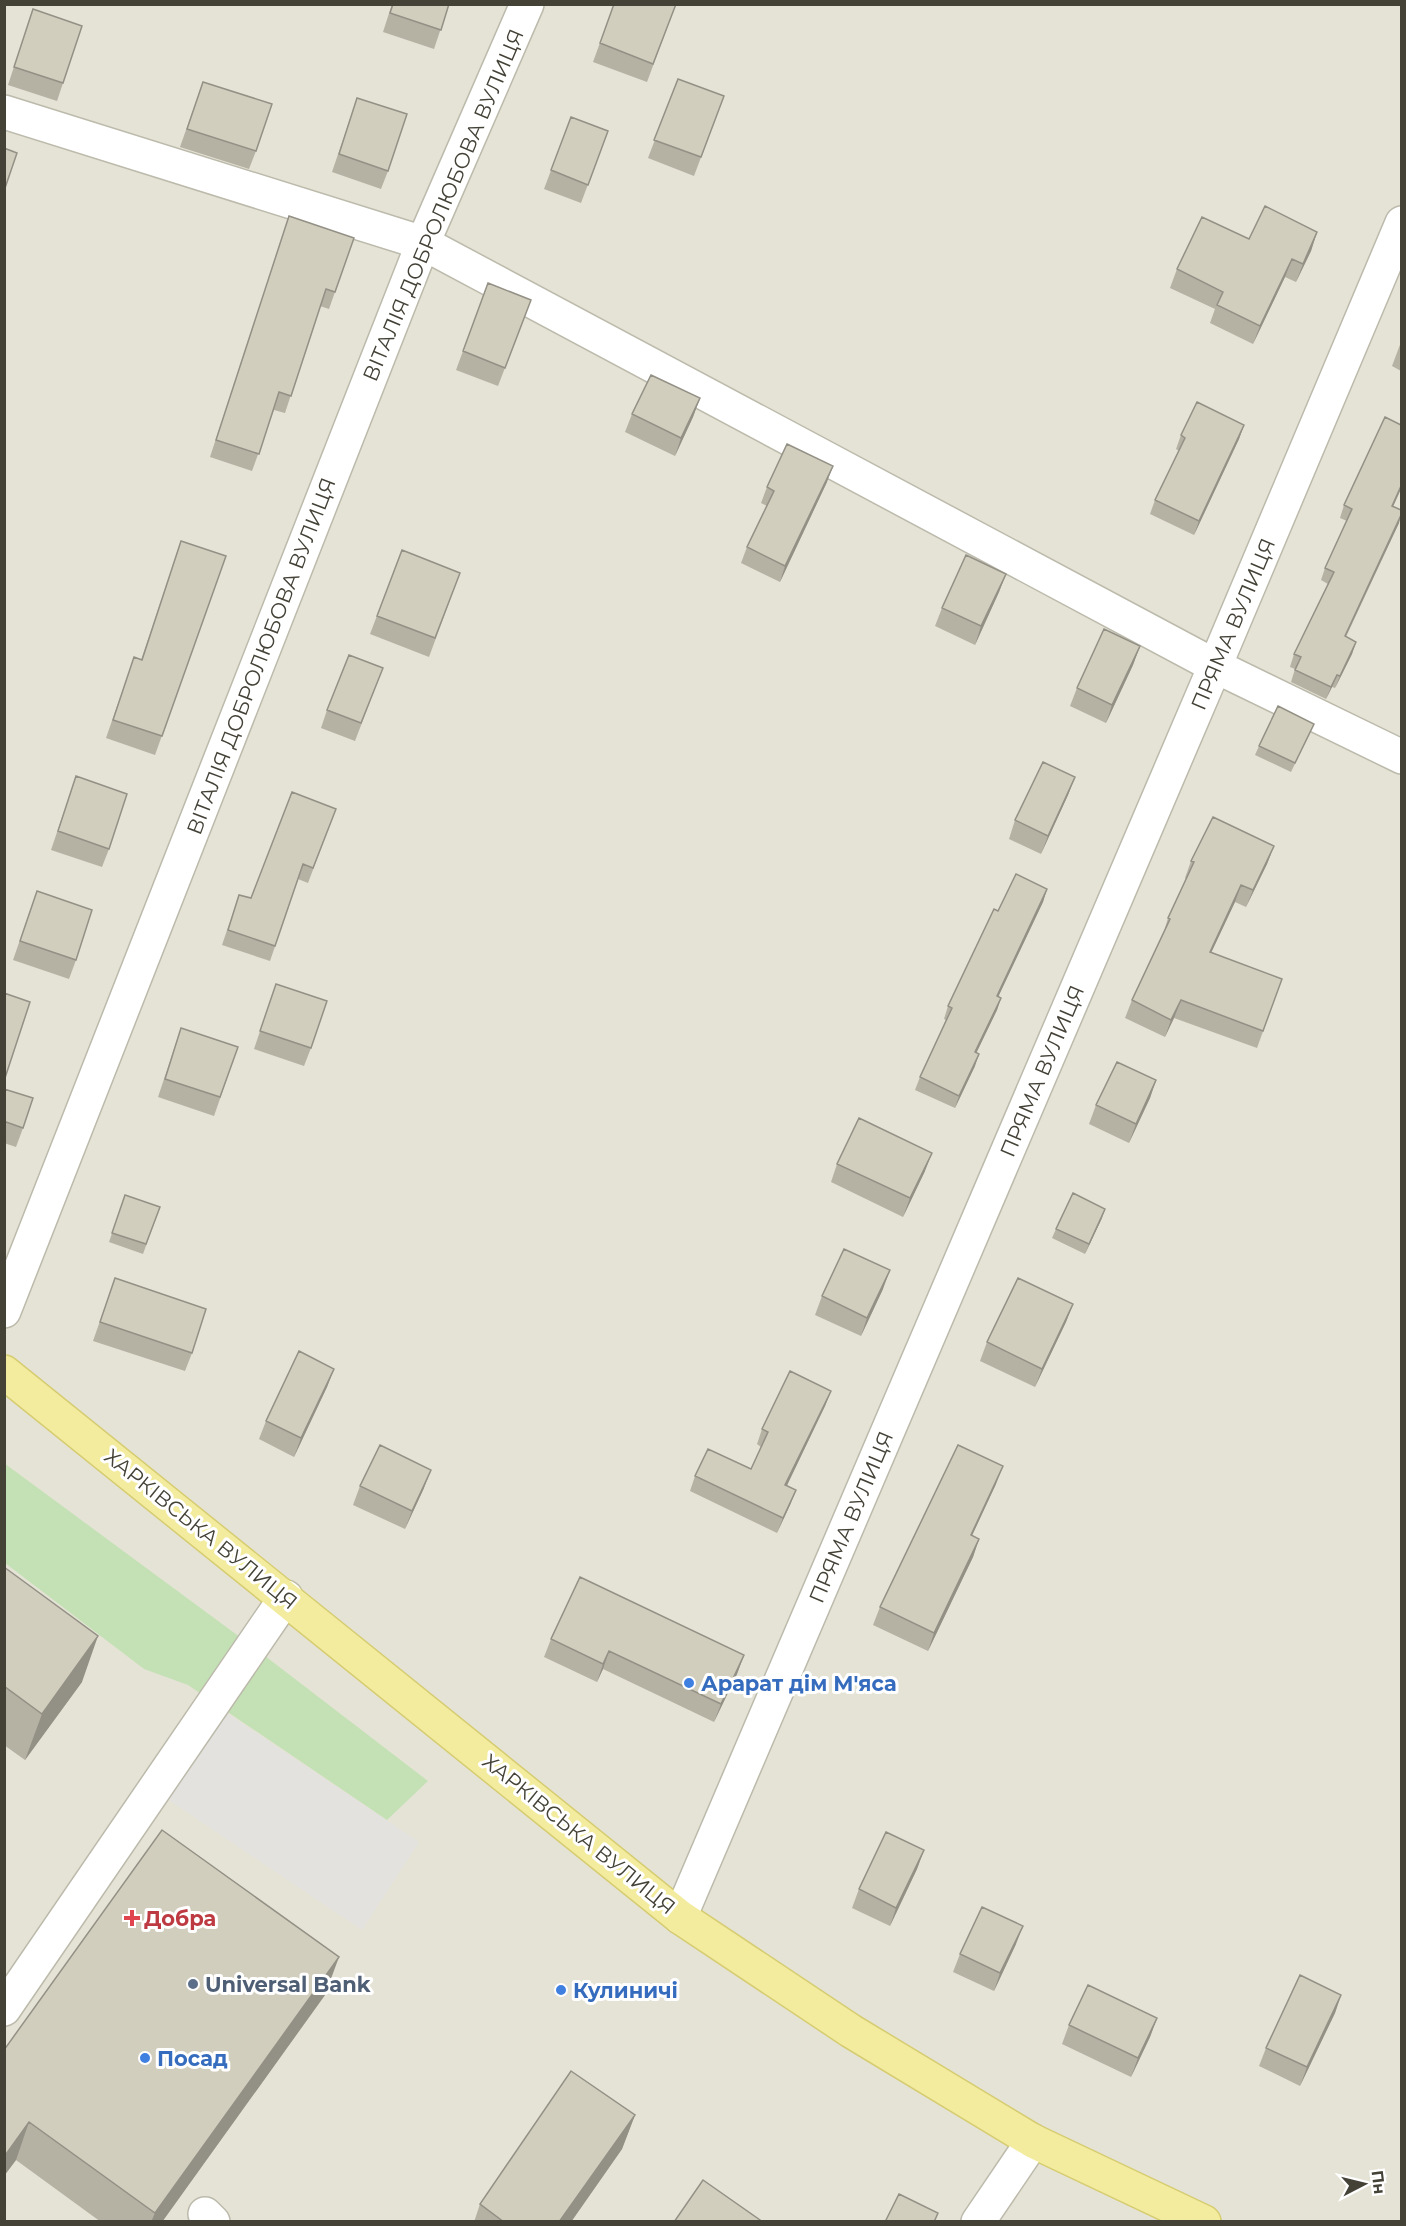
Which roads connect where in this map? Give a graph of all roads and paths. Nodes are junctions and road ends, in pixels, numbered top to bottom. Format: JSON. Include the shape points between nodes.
{"nodes":[{"id":1,"x":526,"y":4,"type":"edge"},
{"id":2,"x":4,"y":112,"type":"edge"},
{"id":3,"x":1401,"y":223,"type":"edge"},
{"id":4,"x":423,"y":243,"type":"junction"},
{"id":5,"x":1215,"y":666,"type":"junction"},
{"id":6,"x":1401,"y":757,"type":"edge"},
{"id":7,"x":4,"y":1311,"type":"edge"},
{"id":8,"x":4,"y":1372,"type":"edge"},
{"id":9,"x":286,"y":1597,"type":"junction"},
{"id":10,"x":680,"y":1917,"type":"junction"},
{"id":11,"x":4,"y":2009,"type":"edge"},
{"id":12,"x":1033,"y":2140,"type":"junction"},
{"id":13,"x":978,"y":2222,"type":"edge"},
{"id":14,"x":1204,"y":2222,"type":"edge"}],
"edges":[{"from":1,"to":4,"type":"street","name":"ВІТАЛІЯ ДОБРОЛЮБОВА ВУЛИЦЯ"},
{"from":2,"to":4,"type":"street"},
{"from":3,"to":5,"type":"street","name":"ПРЯМА ВУЛИЦЯ"},
{"from":4,"to":5,"type":"street"},
{"from":4,"to":7,"type":"street","name":"ВІТАЛІЯ ДОБРОЛЮБОВА ВУЛИЦЯ"},
{"from":5,"to":6,"type":"street"},
{"from":5,"to":10,"type":"street","name":"ПРЯМА ВУЛИЦЯ"},
{"from":8,"to":9,"type":"main road","name":"ХАРКІВСЬКА ВУЛИЦЯ"},
{"from":9,"to":10,"type":"main road","name":"ХАРКІВСЬКА ВУЛИЦЯ"},
{"from":9,"to":11,"type":"street"},
{"from":10,"to":12,"type":"main road","name":"ХАРКІВСЬКА ВУЛИЦЯ","via":[[851,2031]]},
{"from":12,"to":13,"type":"street"},
{"from":12,"to":14,"type":"main road","name":"ХАРКІВСЬКА ВУЛИЦЯ"}]}
